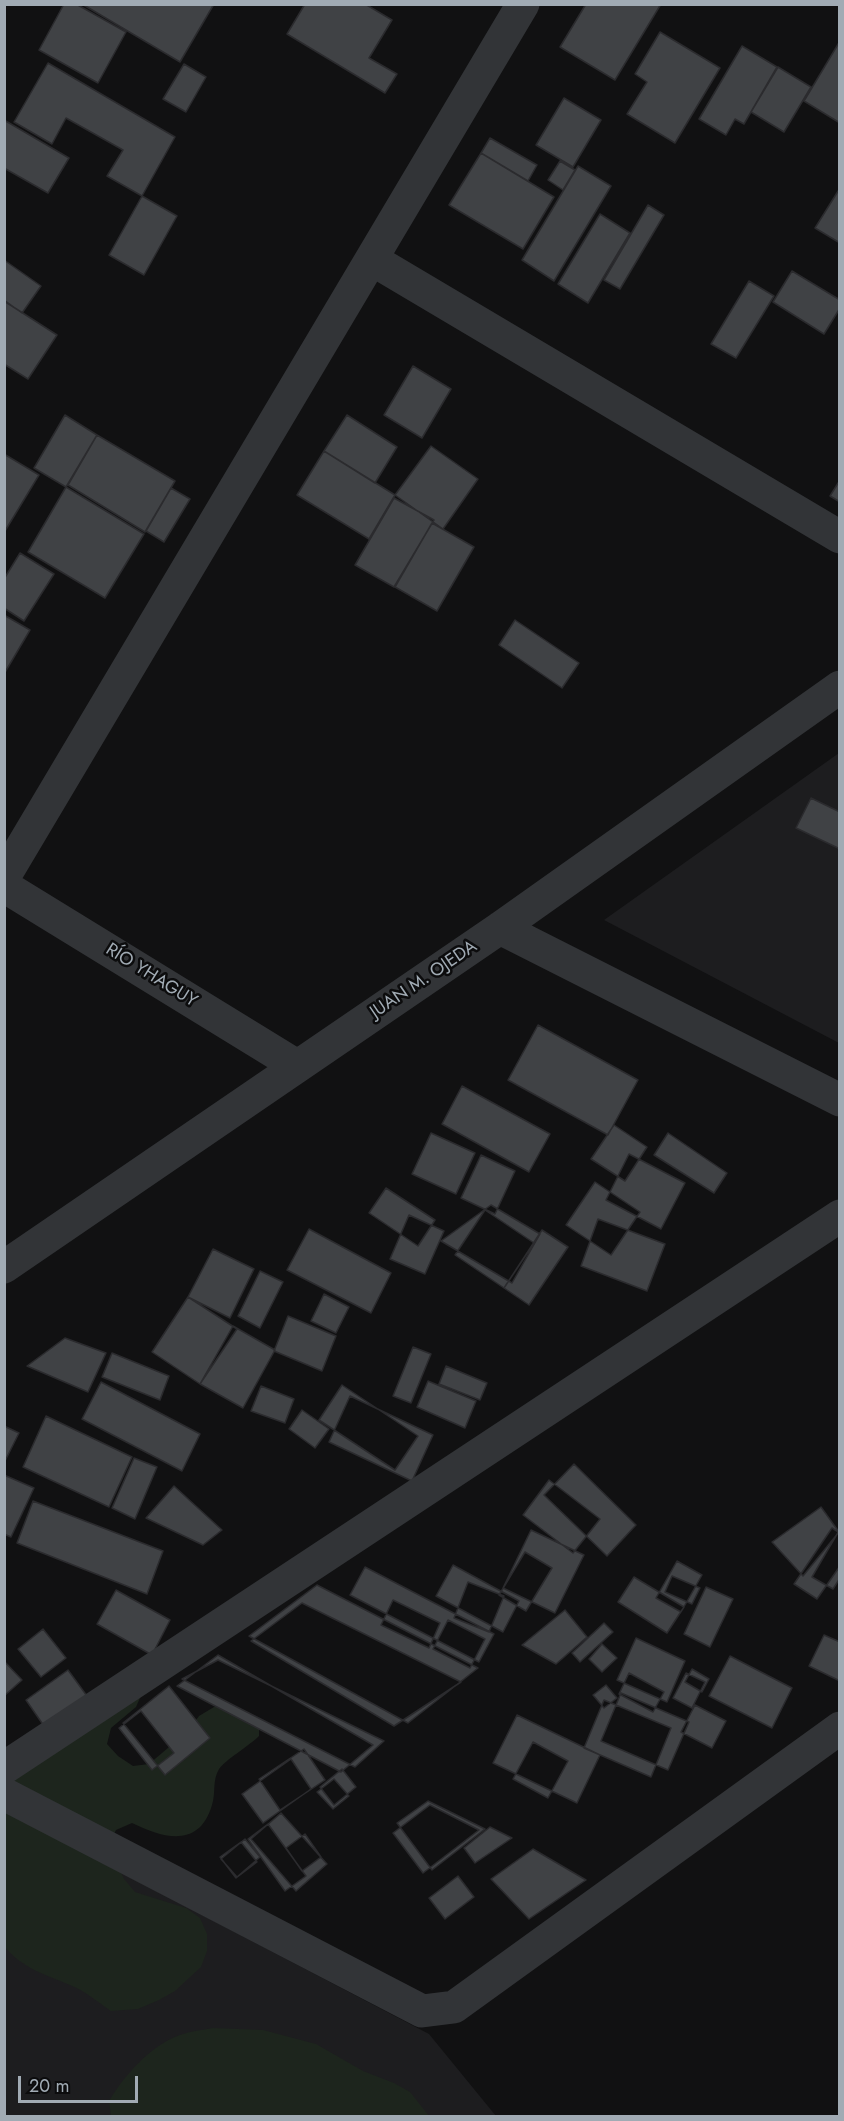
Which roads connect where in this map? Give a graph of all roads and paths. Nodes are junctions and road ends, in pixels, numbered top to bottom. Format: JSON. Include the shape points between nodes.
{"nodes":[{"id":1,"x":524,"y":4,"type":"edge"},
{"id":2,"x":373,"y":260,"type":"junction"},
{"id":3,"x":840,"y":537,"type":"edge"},
{"id":4,"x":840,"y":687,"type":"edge"},
{"id":5,"x":4,"y":877,"type":"edge"},
{"id":6,"x":4,"y":886,"type":"edge"},
{"id":7,"x":500,"y":928,"type":"junction"},
{"id":8,"x":297,"y":1066,"type":"junction"},
{"id":9,"x":840,"y":1100,"type":"edge"},
{"id":10,"x":840,"y":1216,"type":"edge"},
{"id":11,"x":4,"y":1267,"type":"edge"},
{"id":12,"x":840,"y":1728,"type":"edge"},
{"id":13,"x":4,"y":1768,"type":"edge"},
{"id":14,"x":4,"y":1794,"type":"edge"}],
"edges":[{"from":1,"to":2,"type":"street"},
{"from":2,"to":3,"type":"street"},
{"from":2,"to":5,"type":"street"},
{"from":4,"to":7,"type":"street","name":"JUAN M. OJEDA"},
{"from":6,"to":8,"type":"street","name":"RÍO YHAGUY"},
{"from":7,"to":8,"type":"street","name":"JUAN M. OJEDA"},
{"from":7,"to":9,"type":"street"},
{"from":8,"to":11,"type":"street","name":"JUAN M. OJEDA"},
{"from":10,"to":13,"type":"street"},
{"from":12,"to":14,"type":"street","via":[[454,2007],[422,2011]]}]}
